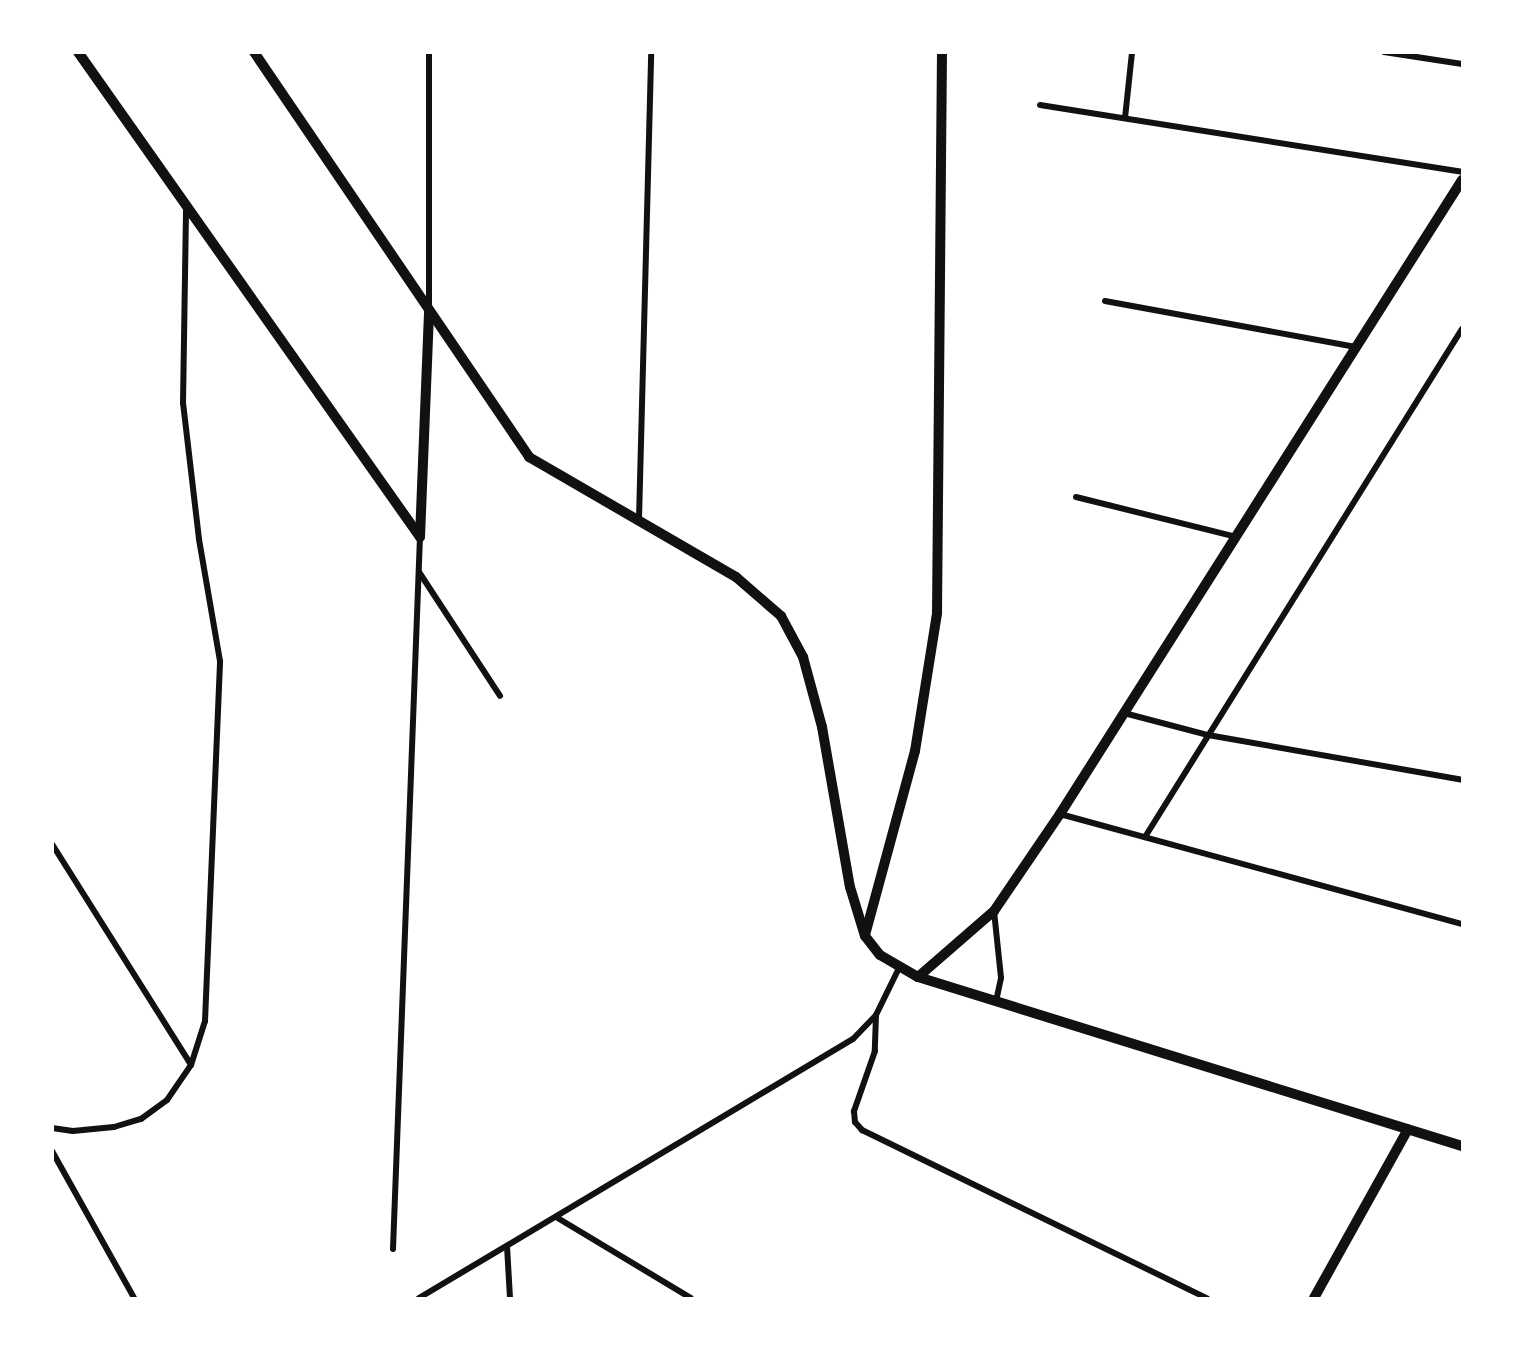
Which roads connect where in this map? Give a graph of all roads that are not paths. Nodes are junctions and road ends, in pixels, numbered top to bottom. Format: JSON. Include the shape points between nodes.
{"nodes":[{"id":1,"x":78,"y":52,"type":"edge"},
{"id":2,"x":254,"y":52,"type":"edge"},
{"id":3,"x":429,"y":52,"type":"edge"},
{"id":4,"x":651,"y":52,"type":"edge"},
{"id":5,"x":942,"y":52,"type":"edge"},
{"id":6,"x":1132,"y":52,"type":"edge"},
{"id":7,"x":1384,"y":52,"type":"edge"},
{"id":8,"x":1462,"y":64,"type":"edge"},
{"id":9,"x":1040,"y":105,"type":"dead end"},
{"id":10,"x":1125,"y":118,"type":"junction"},
{"id":11,"x":1462,"y":172,"type":"edge"},
{"id":12,"x":1462,"y":180,"type":"edge"},
{"id":13,"x":186,"y":210,"type":"junction"},
{"id":14,"x":1105,"y":301,"type":"dead end"},
{"id":15,"x":429,"y":313,"type":"junction"},
{"id":16,"x":1462,"y":329,"type":"edge"},
{"id":17,"x":1356,"y":347,"type":"junction"},
{"id":18,"x":1076,"y":497,"type":"dead end"},
{"id":19,"x":639,"y":519,"type":"junction"},
{"id":20,"x":1233,"y":536,"type":"junction"},
{"id":21,"x":420,"y":537,"type":"junction"},
{"id":22,"x":418,"y":572,"type":"junction"},
{"id":23,"x":500,"y":696,"type":"dead end"},
{"id":24,"x":1124,"y":713,"type":"junction"},
{"id":25,"x":1208,"y":735,"type":"junction"},
{"id":26,"x":1462,"y":780,"type":"edge"},
{"id":27,"x":1060,"y":814,"type":"junction"},
{"id":28,"x":1145,"y":837,"type":"junction"},
{"id":29,"x":52,"y":844,"type":"edge"},
{"id":30,"x":994,"y":911,"type":"junction"},
{"id":31,"x":1462,"y":924,"type":"edge"},
{"id":32,"x":865,"y":936,"type":"junction"},
{"id":33,"x":899,"y":968,"type":"junction"},
{"id":34,"x":918,"y":977,"type":"junction"},
{"id":35,"x":996,"y":1002,"type":"junction"},
{"id":36,"x":876,"y":1016,"type":"junction"},
{"id":37,"x":191,"y":1065,"type":"junction"},
{"id":38,"x":52,"y":1128,"type":"edge"},
{"id":39,"x":1408,"y":1129,"type":"junction"},
{"id":40,"x":1462,"y":1146,"type":"edge"},
{"id":41,"x":52,"y":1152,"type":"edge"},
{"id":42,"x":556,"y":1216,"type":"junction"},
{"id":43,"x":507,"y":1246,"type":"junction"},
{"id":44,"x":393,"y":1249,"type":"dead end"},
{"id":45,"x":134,"y":1299,"type":"edge"},
{"id":46,"x":419,"y":1299,"type":"edge"},
{"id":47,"x":510,"y":1299,"type":"edge"},
{"id":48,"x":691,"y":1299,"type":"edge"},
{"id":49,"x":1207,"y":1299,"type":"edge"},
{"id":50,"x":1314,"y":1299,"type":"edge"}],
"edges":[{"from":1,"to":13,"type":"street"},
{"from":2,"to":15,"type":"street"},
{"from":3,"to":15,"type":"street"},
{"from":4,"to":19,"type":"street"},
{"from":5,"to":32,"type":"street","via":[[937,613],[915,751]]},
{"from":6,"to":10,"type":"street"},
{"from":7,"to":8,"type":"street"},
{"from":9,"to":10,"type":"street"},
{"from":10,"to":11,"type":"street"},
{"from":12,"to":17,"type":"street"},
{"from":13,"to":21,"type":"street"},
{"from":13,"to":37,"type":"street","via":[[183,403],[198,539],[220,661],[205,1021]]},
{"from":14,"to":17,"type":"street"},
{"from":15,"to":19,"type":"street","via":[[529,457]]},
{"from":15,"to":21,"type":"street"},
{"from":16,"to":25,"type":"street"},
{"from":17,"to":20,"type":"street"},
{"from":18,"to":20,"type":"street"},
{"from":19,"to":32,"type":"street","via":[[736,577],[782,616],[803,657],[822,727],[850,887]]},
{"from":20,"to":24,"type":"street"},
{"from":21,"to":22,"type":"street"},
{"from":22,"to":23,"type":"street"},
{"from":22,"to":44,"type":"street"},
{"from":24,"to":25,"type":"street"},
{"from":24,"to":27,"type":"street"},
{"from":25,"to":26,"type":"street"},
{"from":25,"to":28,"type":"street"},
{"from":27,"to":28,"type":"street"},
{"from":27,"to":30,"type":"street"},
{"from":28,"to":31,"type":"street"},
{"from":29,"to":37,"type":"street"},
{"from":30,"to":34,"type":"street"},
{"from":30,"to":35,"type":"street","via":[[1001,978]]},
{"from":32,"to":33,"type":"street","via":[[879,955]]},
{"from":33,"to":34,"type":"street"},
{"from":33,"to":36,"type":"street"},
{"from":34,"to":35,"type":"street"},
{"from":35,"to":39,"type":"street"},
{"from":36,"to":42,"type":"street","via":[[853,1039],[828,1055]]},
{"from":36,"to":49,"type":"street","via":[[875,1051],[854,1111],[855,1122],[862,1130]]},
{"from":37,"to":38,"type":"street","via":[[167,1100],[141,1119],[114,1127],[73,1131]]},
{"from":39,"to":40,"type":"street"},
{"from":39,"to":50,"type":"street"},
{"from":41,"to":45,"type":"street"},
{"from":42,"to":43,"type":"street"},
{"from":42,"to":48,"type":"street"},
{"from":43,"to":46,"type":"street"},
{"from":43,"to":47,"type":"street"}]}
